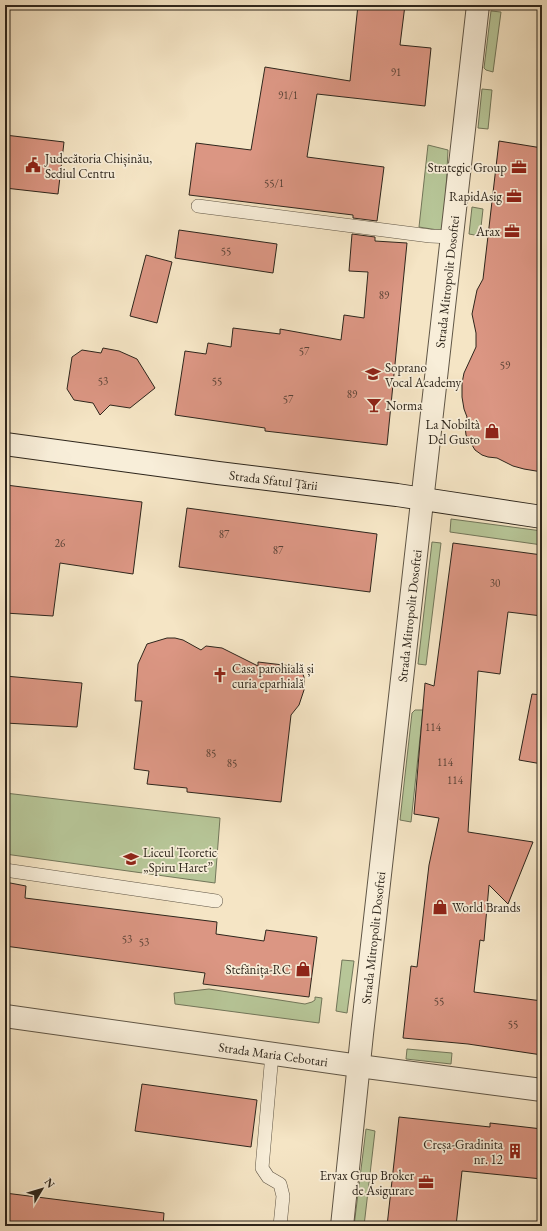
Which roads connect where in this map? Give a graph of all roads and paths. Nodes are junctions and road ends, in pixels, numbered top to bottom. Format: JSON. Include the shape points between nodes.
{"nodes":[{"id":1,"x":478,"y":5,"type":"edge"},
{"id":2,"x":198,"y":206,"type":"dead end"},
{"id":3,"x":452,"y":237,"type":"junction"},
{"id":4,"x":5,"y":444,"type":"edge"},
{"id":5,"x":422,"y":500,"type":"junction"},
{"id":6,"x":542,"y":517,"type":"edge"},
{"id":7,"x":5,"y":870,"type":"edge"},
{"id":8,"x":216,"y":901,"type":"dead end"},
{"id":9,"x":5,"y":1016,"type":"edge"},
{"id":10,"x":272,"y":1054,"type":"junction"},
{"id":11,"x":359,"y":1066,"type":"junction"},
{"id":12,"x":542,"y":1090,"type":"edge"},
{"id":13,"x":280,"y":1226,"type":"edge"},
{"id":14,"x":342,"y":1226,"type":"edge"}],
"edges":[{"from":1,"to":3,"type":"street","name":"Strada Mitropolit Dosoftei"},
{"from":2,"to":3,"type":"lane"},
{"from":3,"to":5,"type":"street","name":"Strada Mitropolit Dosoftei"},
{"from":4,"to":5,"type":"street","name":"Strada Sfatul Țării"},
{"from":5,"to":6,"type":"street","name":"Strada Sfatul Țării"},
{"from":5,"to":11,"type":"street","name":"Strada Mitropolit Dosoftei"},
{"from":7,"to":8,"type":"lane"},
{"from":9,"to":10,"type":"street","name":"Strada Maria Cebotari"},
{"from":10,"to":11,"type":"street","name":"Strada Maria Cebotari"},
{"from":10,"to":13,"type":"lane","via":[[262,1168],[268,1177],[280,1184],[283,1196]]},
{"from":11,"to":12,"type":"street","name":"Strada Maria Cebotari"},
{"from":11,"to":14,"type":"street","name":"Strada Mitropolit Dosoftei"}]}
